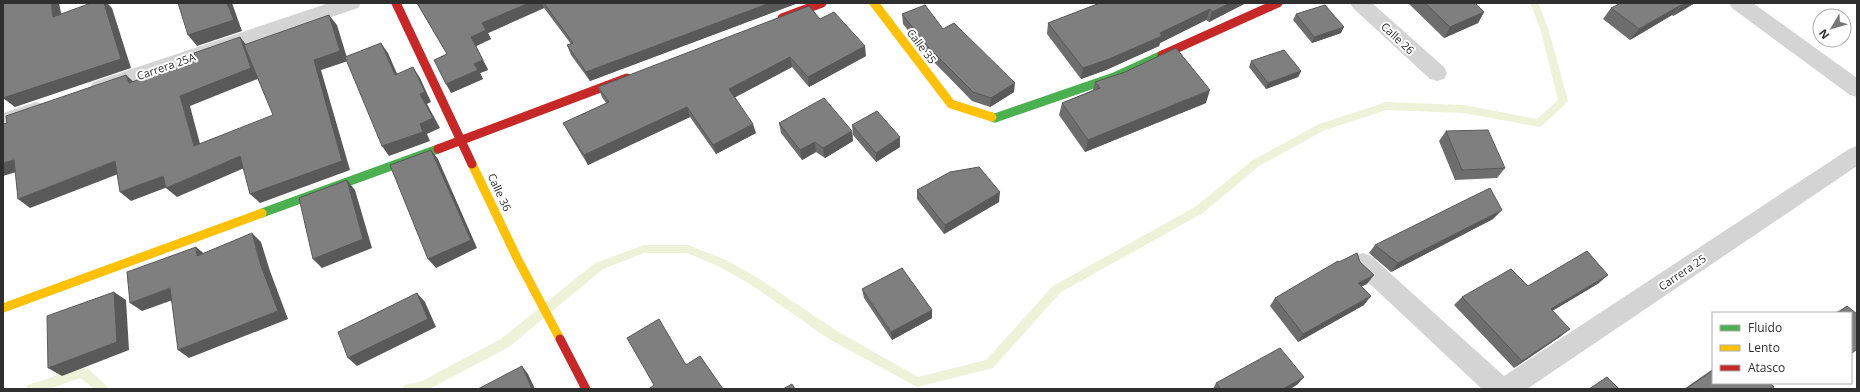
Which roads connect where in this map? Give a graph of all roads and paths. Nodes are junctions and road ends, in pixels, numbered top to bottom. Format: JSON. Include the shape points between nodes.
{"nodes":[{"id":1,"x":351,"y":3,"type":"edge"},
{"id":2,"x":396,"y":3,"type":"edge"},
{"id":3,"x":822,"y":3,"type":"edge"},
{"id":4,"x":874,"y":3,"type":"edge"},
{"id":5,"x":1278,"y":3,"type":"edge"},
{"id":6,"x":1360,"y":3,"type":"edge"},
{"id":7,"x":1739,"y":3,"type":"edge"},
{"id":8,"x":771,"y":23,"type":"edge"},
{"id":9,"x":638,"y":73,"type":"edge"},
{"id":10,"x":1437,"y":73,"type":"dead end"},
{"id":11,"x":1857,"y":89,"type":"edge"},
{"id":12,"x":86,"y":93,"type":"edge"},
{"id":13,"x":56,"y":103,"type":"edge"},
{"id":14,"x":3,"y":121,"type":"edge"},
{"id":15,"x":462,"y":140,"type":"junction"},
{"id":16,"x":1857,"y":155,"type":"edge"},
{"id":17,"x":1363,"y":263,"type":"edge"},
{"id":18,"x":3,"y":308,"type":"edge"},
{"id":19,"x":586,"y":389,"type":"edge"},
{"id":20,"x":1500,"y":389,"type":"edge"},
{"id":21,"x":1506,"y":389,"type":"edge"}],
"edges":[{"from":1,"to":12,"type":"street","name":"Carrera 25A"},
{"from":2,"to":15,"type":"street","name":"Calle 36"},
{"from":3,"to":8,"type":"street"},
{"from":4,"to":5,"type":"street","name":"Calle 35","via":[[951,104],[994,118],[1114,77]]},
{"from":6,"to":10,"type":"street","name":"Calle 26"},
{"from":7,"to":11,"type":"street"},
{"from":9,"to":15,"type":"street"},
{"from":13,"to":14,"type":"street"},
{"from":15,"to":18,"type":"street"},
{"from":15,"to":19,"type":"street","name":"Calle 36","via":[[517,258]]},
{"from":16,"to":21,"type":"street","name":"Carrera 25"},
{"from":17,"to":20,"type":"street"}]}
